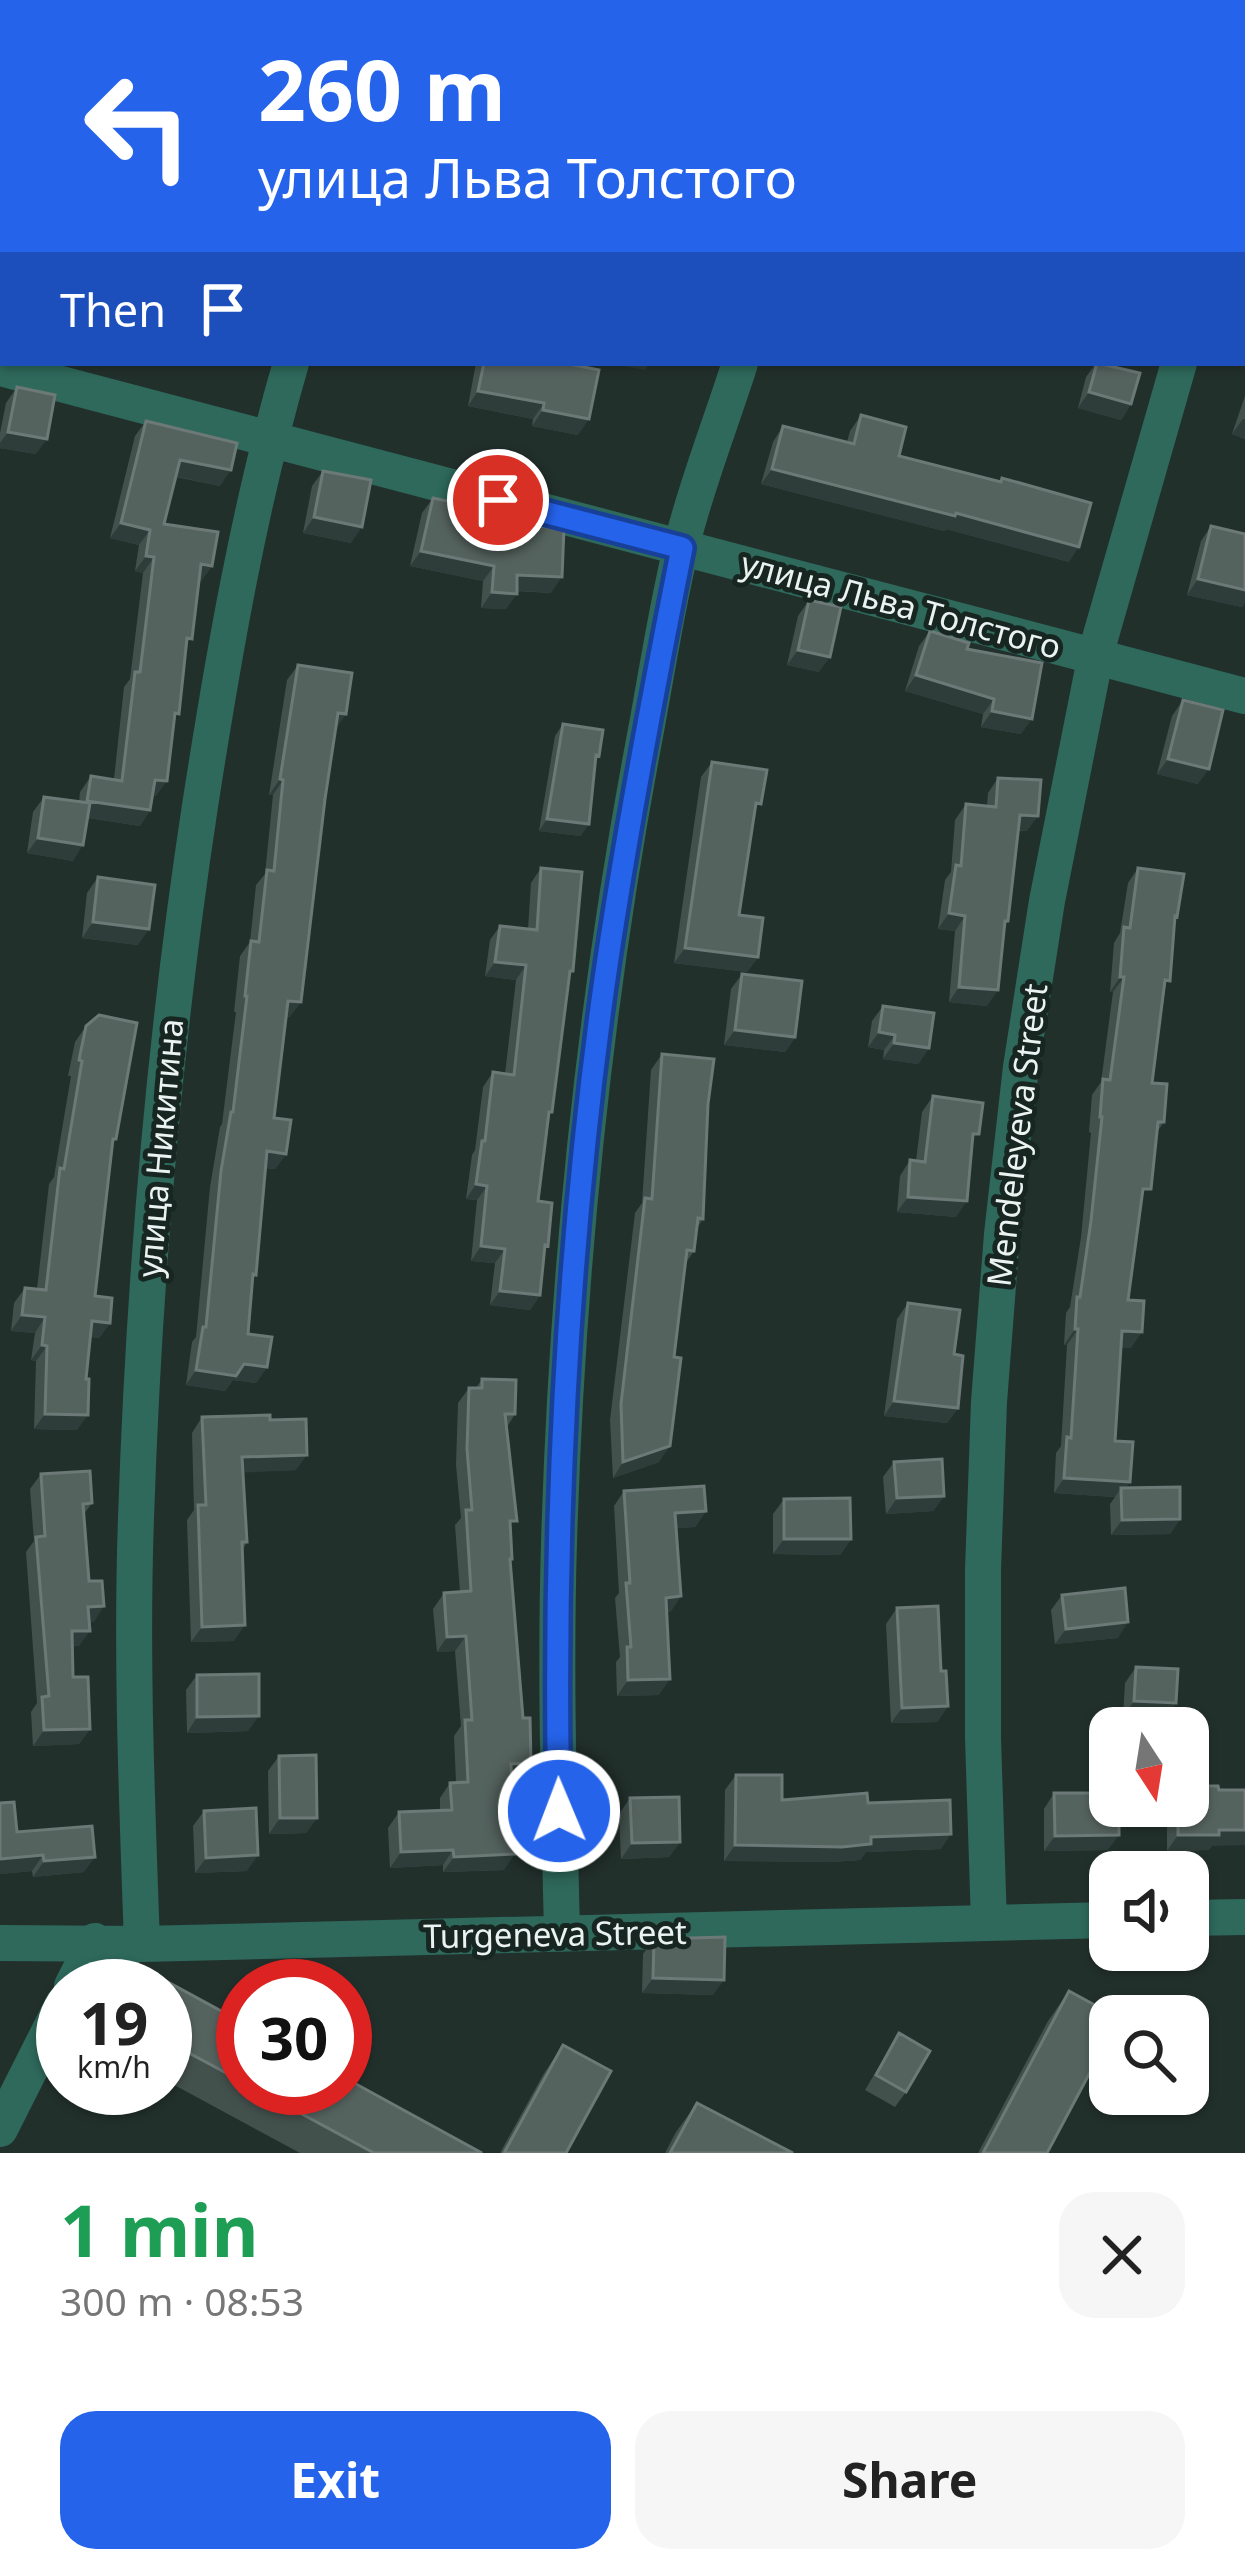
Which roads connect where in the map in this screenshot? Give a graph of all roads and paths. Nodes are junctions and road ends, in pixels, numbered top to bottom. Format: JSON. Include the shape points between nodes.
{"nodes":[{"id":1,"x":290,"y":366,"type":"edge"},
{"id":2,"x":739,"y":366,"type":"edge"},
{"id":3,"x":1178,"y":366,"type":"edge"},
{"id":4,"x":0,"y":368,"type":"edge"},
{"id":5,"x":269,"y":440,"type":"junction"},
{"id":6,"x":682,"y":548,"type":"junction"},
{"id":7,"x":1095,"y":656,"type":"junction"},
{"id":8,"x":1245,"y":696,"type":"edge"},
{"id":9,"x":1245,"y":1917,"type":"edge"},
{"id":10,"x":1209,"y":1918,"type":"edge"},
{"id":11,"x":1089,"y":1921,"type":"edge"},
{"id":12,"x":989,"y":1923,"type":"junction"},
{"id":13,"x":562,"y":1934,"type":"junction"},
{"id":14,"x":94,"y":1941,"type":"junction"},
{"id":15,"x":0,"y":1943,"type":"edge"},
{"id":16,"x":142,"y":1943,"type":"junction"},
{"id":17,"x":85,"y":1959,"type":"edge"},
{"id":18,"x":36,"y":2058,"type":"edge"},
{"id":19,"x":0,"y":2129,"type":"edge"}],
"edges":[{"from":1,"to":5,"type":"street","name":"улица Никитина"},
{"from":2,"to":6,"type":"street"},
{"from":3,"to":7,"type":"street","name":"Mendeleyeva Street"},
{"from":4,"to":5,"type":"street","name":"улица Льва Толстого"},
{"from":5,"to":6,"type":"street","name":"улица Льва Толстого"},
{"from":5,"to":16,"type":"street","name":"улица Никитина","via":[[214,717],[160,1118],[136,1522]]},
{"from":6,"to":7,"type":"street","name":"улица Льва Толстого"},
{"from":6,"to":13,"type":"street","via":[[632,807],[582,1174],[559,1545]]},
{"from":7,"to":8,"type":"street","name":"улица Льва Толстого"},
{"from":7,"to":12,"type":"street","name":"Mendeleyeva Street","via":[[1047,901],[1002,1234],[982,1570]]},
{"from":9,"to":10,"type":"street"},
{"from":11,"to":12,"type":"street","name":"Turgeneva Street"},
{"from":12,"to":13,"type":"street","name":"Turgeneva Street"},
{"from":13,"to":16,"type":"street","name":"Turgeneva Street"},
{"from":14,"to":15,"type":"street","name":"Turgeneva Street"},
{"from":14,"to":16,"type":"street","name":"Turgeneva Street"},
{"from":14,"to":17,"type":"street"},
{"from":18,"to":19,"type":"street"}]}
